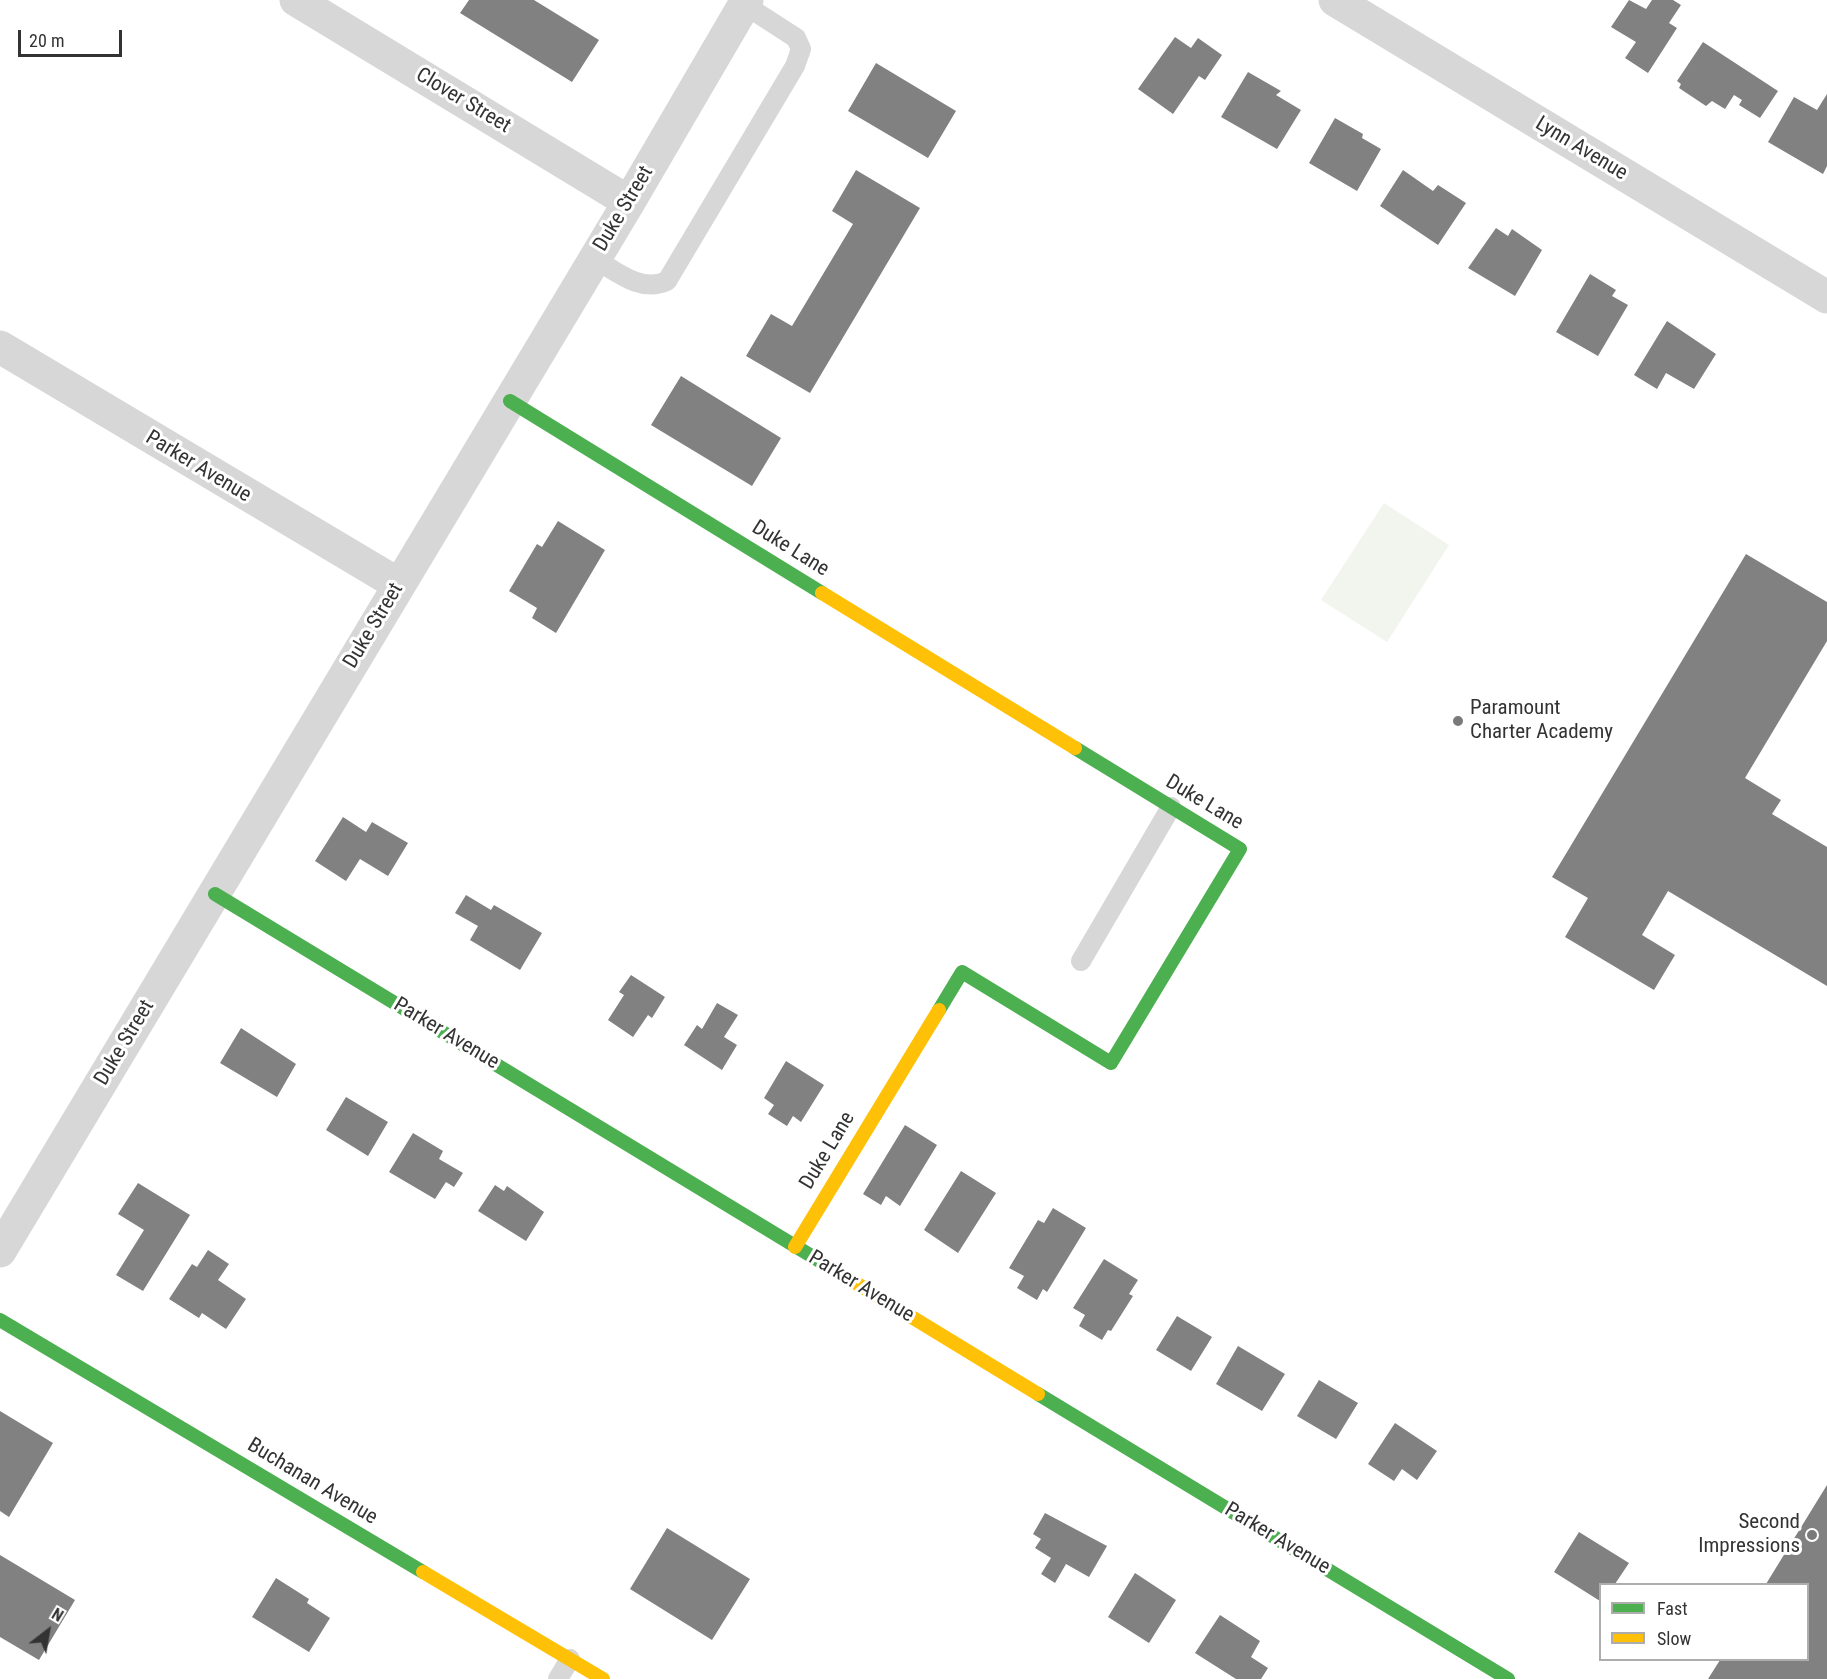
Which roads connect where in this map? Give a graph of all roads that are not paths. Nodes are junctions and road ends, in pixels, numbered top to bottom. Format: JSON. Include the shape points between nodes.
{"nodes":[{"id":1,"x":296,"y":0,"type":"edge"},
{"id":2,"x":1335,"y":0,"type":"edge"},
{"id":3,"x":746,"y":3,"type":"edge"},
{"id":4,"x":629,"y":202,"type":"junction"},
{"id":5,"x":595,"y":259,"type":"junction"},
{"id":6,"x":1827,"y":297,"type":"edge"},
{"id":7,"x":0,"y":347,"type":"edge"},
{"id":8,"x":510,"y":401,"type":"junction"},
{"id":9,"x":398,"y":584,"type":"junction"},
{"id":10,"x":1171,"y":807,"type":"junction"},
{"id":11,"x":215,"y":894,"type":"junction"},
{"id":12,"x":1081,"y":961,"type":"dead end"},
{"id":13,"x":795,"y":1246,"type":"junction"},
{"id":14,"x":0,"y":1251,"type":"edge"},
{"id":15,"x":0,"y":1320,"type":"edge"},
{"id":16,"x":570,"y":1659,"type":"junction"},
{"id":17,"x":558,"y":1679,"type":"edge"},
{"id":18,"x":603,"y":1679,"type":"edge"},
{"id":19,"x":1508,"y":1679,"type":"edge"}],
"edges":[{"from":1,"to":4,"type":"street","name":"Clover Street"},
{"from":2,"to":6,"type":"street","name":"Lynn Avenue"},
{"from":3,"to":4,"type":"street","name":"Duke Street"},
{"from":3,"to":5,"type":"lane","via":[[796,38],[801,49],[795,66],[667,281],[655,287],[638,284]]},
{"from":4,"to":5,"type":"street","name":"Duke Street"},
{"from":5,"to":8,"type":"street","name":"Duke Street"},
{"from":7,"to":9,"type":"street","name":"Parker Avenue"},
{"from":8,"to":9,"type":"street","name":"Duke Street"},
{"from":8,"to":10,"type":"street","name":"Duke Lane"},
{"from":9,"to":11,"type":"street","name":"Duke Street"},
{"from":10,"to":12,"type":"lane"},
{"from":10,"to":13,"type":"street","name":"Duke Lane","via":[[1240,849],[1111,1063],[962,972]]},
{"from":11,"to":13,"type":"street","name":"Parker Avenue"},
{"from":11,"to":14,"type":"street","name":"Duke Street"},
{"from":13,"to":19,"type":"street","name":"Parker Avenue"},
{"from":15,"to":16,"type":"street","name":"Buchanan Avenue"},
{"from":16,"to":17,"type":"lane"},
{"from":16,"to":18,"type":"street","name":"Buchanan Avenue"}]}
